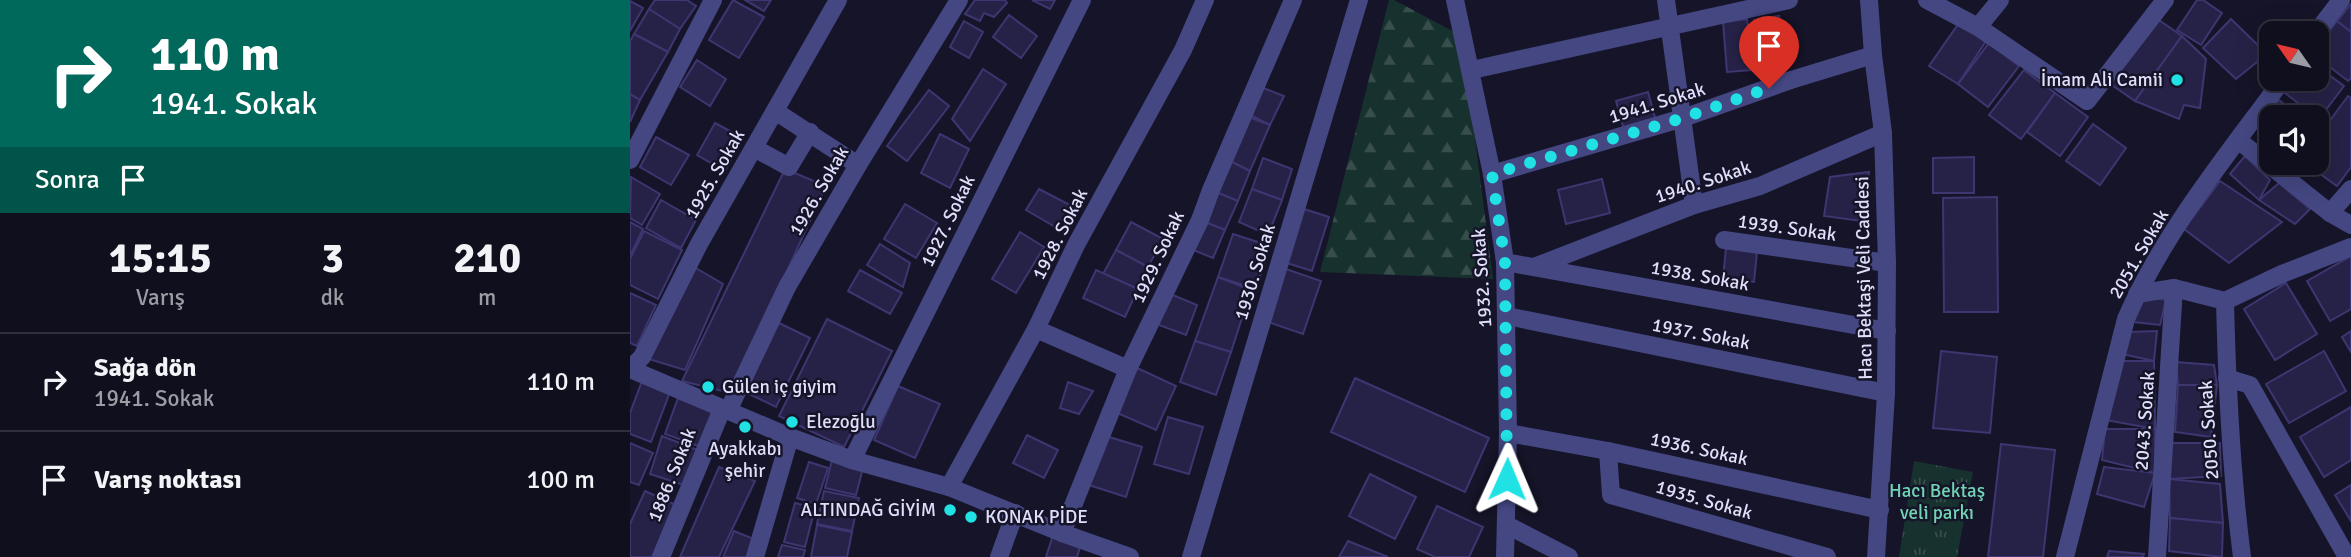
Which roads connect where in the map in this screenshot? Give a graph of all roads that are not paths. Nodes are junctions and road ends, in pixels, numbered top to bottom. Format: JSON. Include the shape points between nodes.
{"nodes":[{"id":1,"x":713,"y":0,"type":"edge"},
{"id":2,"x":838,"y":0,"type":"edge"},
{"id":3,"x":959,"y":0,"type":"edge"},
{"id":4,"x":1082,"y":0,"type":"edge"},
{"id":5,"x":1205,"y":0,"type":"edge"},
{"id":6,"x":1293,"y":0,"type":"edge"},
{"id":7,"x":1359,"y":0,"type":"edge"},
{"id":8,"x":1455,"y":0,"type":"edge"},
{"id":9,"x":1666,"y":0,"type":"edge"},
{"id":10,"x":1789,"y":0,"type":"edge"},
{"id":11,"x":1869,"y":0,"type":"edge"},
{"id":12,"x":1927,"y":0,"type":"edge"},
{"id":13,"x":2000,"y":0,"type":"edge"},
{"id":14,"x":2165,"y":0,"type":"edge"},
{"id":15,"x":2341,"y":0,"type":"edge"},
{"id":16,"x":2325,"y":21,"type":"edge"},
{"id":17,"x":1670,"y":27,"type":"junction"},
{"id":18,"x":1978,"y":27,"type":"junction"},
{"id":19,"x":1873,"y":55,"type":"junction"},
{"id":20,"x":1472,"y":70,"type":"junction"},
{"id":21,"x":2274,"y":91,"type":"edge"},
{"id":22,"x":775,"y":111,"type":"junction"},
{"id":23,"x":1683,"y":118,"type":"junction"},
{"id":24,"x":810,"y":132,"type":"junction"},
{"id":25,"x":1883,"y":133,"type":"junction"},
{"id":26,"x":2238,"y":141,"type":"junction"},
{"id":27,"x":754,"y":148,"type":"junction"},
{"id":28,"x":630,"y":160,"type":"edge"},
{"id":29,"x":858,"y":165,"type":"junction"},
{"id":30,"x":1492,"y":174,"type":"junction"},
{"id":31,"x":2351,"y":189,"type":"edge"},
{"id":32,"x":1694,"y":205,"type":"junction"},
{"id":33,"x":2330,"y":213,"type":"junction"},
{"id":34,"x":2351,"y":225,"type":"edge"},
{"id":35,"x":1724,"y":240,"type":"dead end"},
{"id":36,"x":2351,"y":247,"type":"edge"},
{"id":37,"x":1505,"y":262,"type":"junction"},
{"id":38,"x":1887,"y":263,"type":"junction"},
{"id":39,"x":1533,"y":267,"type":"junction"},
{"id":40,"x":2174,"y":288,"type":"junction"},
{"id":41,"x":2137,"y":294,"type":"junction"},
{"id":42,"x":2225,"y":301,"type":"junction"},
{"id":43,"x":1507,"y":316,"type":"junction"},
{"id":44,"x":1036,"y":328,"type":"junction"},
{"id":45,"x":1887,"y":331,"type":"junction"},
{"id":46,"x":630,"y":369,"type":"edge"},
{"id":47,"x":1128,"y":369,"type":"junction"},
{"id":48,"x":2227,"y":378,"type":"junction"},
{"id":49,"x":1886,"y":393,"type":"junction"},
{"id":50,"x":725,"y":410,"type":"junction"},
{"id":51,"x":1508,"y":433,"type":"junction"},
{"id":52,"x":790,"y":437,"type":"junction"},
{"id":53,"x":1608,"y":451,"type":"junction"},
{"id":54,"x":852,"y":460,"type":"junction"},
{"id":55,"x":949,"y":487,"type":"junction"},
{"id":56,"x":1880,"y":510,"type":"junction"},
{"id":57,"x":1015,"y":513,"type":"junction"},
{"id":58,"x":1507,"y":525,"type":"junction"},
{"id":59,"x":1062,"y":533,"type":"junction"},
{"id":60,"x":1093,"y":551,"type":"edge"},
{"id":61,"x":661,"y":557,"type":"edge"},
{"id":62,"x":755,"y":557,"type":"edge"},
{"id":63,"x":999,"y":557,"type":"edge"},
{"id":64,"x":1130,"y":557,"type":"edge"},
{"id":65,"x":1191,"y":557,"type":"edge"},
{"id":66,"x":1505,"y":557,"type":"edge"},
{"id":67,"x":1569,"y":557,"type":"edge"},
{"id":68,"x":1827,"y":557,"type":"edge"},
{"id":69,"x":1876,"y":557,"type":"edge"},
{"id":70,"x":2065,"y":557,"type":"edge"},
{"id":71,"x":2157,"y":557,"type":"edge"},
{"id":72,"x":2242,"y":557,"type":"edge"},
{"id":73,"x":2347,"y":557,"type":"edge"}],
"edges":[{"from":1,"to":28,"type":"street"},
{"from":2,"to":22,"type":"street","name":"1925. Sokak"},
{"from":3,"to":29,"type":"street","name":"1926. Sokak"},
{"from":4,"to":54,"type":"street","name":"1927. Sokak"},
{"from":5,"to":44,"type":"street","name":"1928. Sokak"},
{"from":6,"to":47,"type":"street","name":"1929. Sokak","via":[[1200,220]]},
{"from":7,"to":65,"type":"street","name":"1930. Sokak"},
{"from":8,"to":20,"type":"street","name":"1932. Sokak"},
{"from":9,"to":17,"type":"street"},
{"from":10,"to":17,"type":"street"},
{"from":11,"to":19,"type":"street","name":"Hacı Bektaşi Veli Caddesi"},
{"from":12,"to":18,"type":"street"},
{"from":13,"to":18,"type":"street"},
{"from":14,"to":18,"type":"street","via":[[2087,101]]},
{"from":15,"to":16,"type":"street"},
{"from":17,"to":20,"type":"street"},
{"from":17,"to":23,"type":"street"},
{"from":19,"to":23,"type":"street","name":"1941. Sokak"},
{"from":19,"to":25,"type":"street","name":"Hacı Bektaşi Veli Caddesi"},
{"from":20,"to":30,"type":"street","name":"1932. Sokak"},
{"from":21,"to":26,"type":"street","name":"2051. Sokak"},
{"from":22,"to":24,"type":"street"},
{"from":22,"to":27,"type":"street","name":"1925. Sokak"},
{"from":23,"to":30,"type":"street","name":"1941. Sokak"},
{"from":23,"to":32,"type":"street"},
{"from":24,"to":27,"type":"street","via":[[789,167]]},
{"from":24,"to":29,"type":"street"},
{"from":25,"to":32,"type":"street","name":"1940. Sokak","via":[[1760,186]]},
{"from":25,"to":38,"type":"street","name":"Hacı Bektaşi Veli Caddesi"},
{"from":26,"to":33,"type":"street"},
{"from":26,"to":41,"type":"street","name":"2051. Sokak"},
{"from":27,"to":46,"type":"street","name":"1925. Sokak","via":[[642,357]]},
{"from":29,"to":50,"type":"street","name":"1926. Sokak","via":[[787,287]]},
{"from":30,"to":37,"type":"street","name":"1932. Sokak"},
{"from":31,"to":33,"type":"street"},
{"from":32,"to":39,"type":"street","name":"1940. Sokak"},
{"from":33,"to":34,"type":"street"},
{"from":35,"to":38,"type":"street","name":"1939. Sokak"},
{"from":36,"to":42,"type":"street"},
{"from":37,"to":39,"type":"street","name":"1938. Sokak"},
{"from":37,"to":43,"type":"street","name":"1932. Sokak"},
{"from":38,"to":45,"type":"street","name":"Hacı Bektaşi Veli Caddesi"},
{"from":39,"to":45,"type":"street","name":"1938. Sokak"},
{"from":40,"to":41,"type":"street"},
{"from":40,"to":42,"type":"street"},
{"from":40,"to":71,"type":"street","name":"2043. Sokak"},
{"from":41,"to":70,"type":"street","name":"2051. Sokak","via":[[2126,319]]},
{"from":42,"to":48,"type":"street","name":"2050. Sokak"},
{"from":43,"to":49,"type":"street","name":"1937. Sokak"},
{"from":43,"to":51,"type":"street","name":"1932. Sokak"},
{"from":44,"to":47,"type":"street"},
{"from":44,"to":55,"type":"street","name":"1928. Sokak"},
{"from":45,"to":49,"type":"street","name":"Hacı Bektaşi Veli Caddesi"},
{"from":46,"to":50,"type":"street"},
{"from":47,"to":59,"type":"street","name":"1929. Sokak"},
{"from":48,"to":72,"type":"street","name":"2050. Sokak"},
{"from":48,"to":73,"type":"street","via":[[2250,385]]},
{"from":49,"to":56,"type":"street","name":"Hacı Bektaşi Veli Caddesi"},
{"from":50,"to":52,"type":"street"},
{"from":50,"to":61,"type":"street","name":"1886. Sokak"},
{"from":51,"to":53,"type":"street","name":"1936. Sokak"},
{"from":51,"to":58,"type":"street","name":"1932. Sokak"},
{"from":52,"to":54,"type":"street"},
{"from":52,"to":62,"type":"street"},
{"from":53,"to":56,"type":"street","name":"1936. Sokak"},
{"from":53,"to":68,"type":"street","name":"1935. Sokak","via":[[1611,495]]},
{"from":54,"to":55,"type":"street"},
{"from":55,"to":57,"type":"street"},
{"from":56,"to":69,"type":"street","name":"Hacı Bektaşi Veli Caddesi"},
{"from":57,"to":59,"type":"street"},
{"from":57,"to":63,"type":"street"},
{"from":58,"to":66,"type":"street","name":"1932. Sokak"},
{"from":58,"to":67,"type":"street"},
{"from":59,"to":60,"type":"street"},
{"from":60,"to":64,"type":"street"}]}
